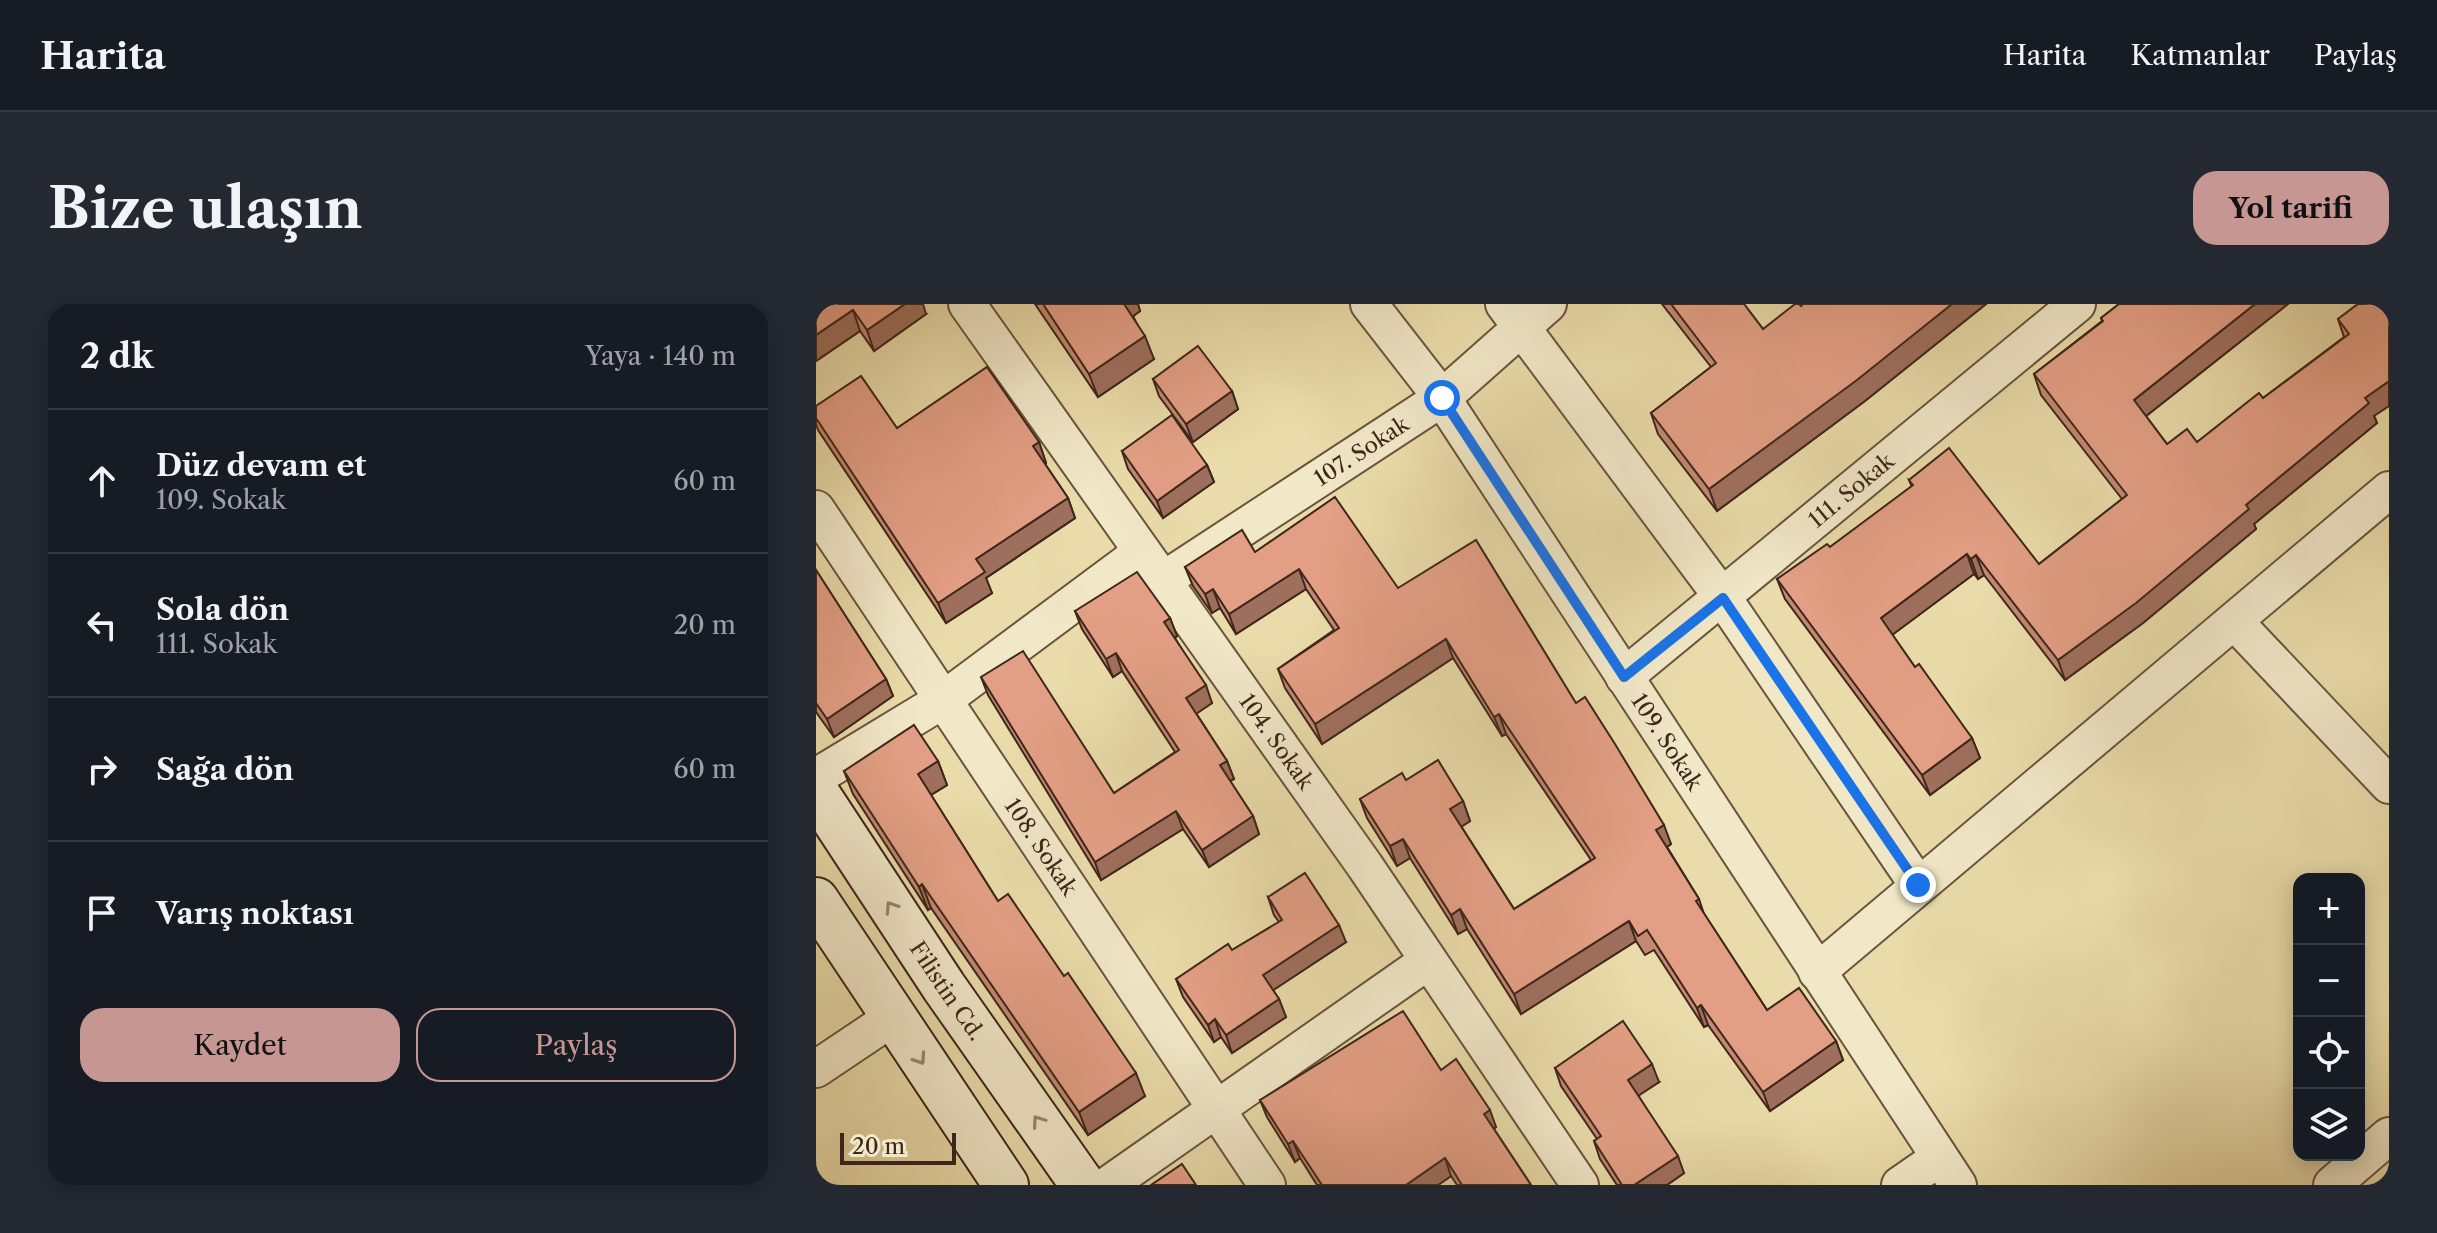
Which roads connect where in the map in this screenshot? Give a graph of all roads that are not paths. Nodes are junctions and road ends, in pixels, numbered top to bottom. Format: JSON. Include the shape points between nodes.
{"nodes":[{"id":1,"x":967,"y":304,"type":"edge"},
{"id":2,"x":1369,"y":304,"type":"edge"},
{"id":3,"x":2077,"y":304,"type":"edge"},
{"id":4,"x":1525,"y":311,"type":"edge"},
{"id":5,"x":1442,"y":398,"type":"junction"},
{"id":6,"x":2389,"y":490,"type":"edge"},
{"id":7,"x":816,"y":509,"type":"edge"},
{"id":8,"x":1152,"y":567,"type":"junction"},
{"id":9,"x":1723,"y":598,"type":"junction"},
{"id":10,"x":2234,"y":621,"type":"junction"},
{"id":11,"x":1624,"y":677,"type":"junction"},
{"id":12,"x":943,"y":700,"type":"junction"},
{"id":13,"x":816,"y":777,"type":"edge"},
{"id":14,"x":2389,"y":785,"type":"edge"},
{"id":15,"x":816,"y":792,"type":"edge"},
{"id":16,"x":1918,"y":885,"type":"junction"},
{"id":17,"x":816,"y":900,"type":"edge"},
{"id":18,"x":1428,"y":961,"type":"junction"},
{"id":19,"x":1817,"y":972,"type":"junction"},
{"id":20,"x":892,"y":1018,"type":"junction"},
{"id":21,"x":816,"y":1069,"type":"edge"},
{"id":22,"x":1215,"y":1111,"type":"junction"},
{"id":23,"x":2389,"y":1136,"type":"edge"},
{"id":24,"x":1948,"y":1172,"type":"edge"},
{"id":25,"x":1006,"y":1185,"type":"edge"},
{"id":26,"x":1083,"y":1185,"type":"edge"},
{"id":27,"x":1108,"y":1185,"type":"edge"},
{"id":28,"x":1267,"y":1185,"type":"edge"},
{"id":29,"x":1580,"y":1185,"type":"edge"},
{"id":30,"x":1900,"y":1185,"type":"edge"},
{"id":31,"x":2332,"y":1185,"type":"edge"}],
"edges":[{"from":1,"to":8,"type":"street","name":"104. Sokak"},
{"from":2,"to":5,"type":"street","name":"109. Sokak"},
{"from":3,"to":9,"type":"street","name":"111. Sokak"},
{"from":4,"to":5,"type":"street","name":"107. Sokak"},
{"from":4,"to":9,"type":"street"},
{"from":5,"to":8,"type":"street","name":"107. Sokak"},
{"from":5,"to":11,"type":"street","name":"109. Sokak"},
{"from":6,"to":10,"type":"street"},
{"from":7,"to":12,"type":"street","name":"108. Sokak"},
{"from":8,"to":12,"type":"street","name":"107. Sokak"},
{"from":8,"to":18,"type":"street","name":"104. Sokak"},
{"from":9,"to":11,"type":"street","name":"111. Sokak"},
{"from":9,"to":16,"type":"street"},
{"from":10,"to":14,"type":"street"},
{"from":10,"to":16,"type":"street"},
{"from":11,"to":19,"type":"street","name":"109. Sokak"},
{"from":12,"to":13,"type":"street","name":"107. Sokak"},
{"from":12,"to":22,"type":"street","name":"108. Sokak"},
{"from":26,"to":15,"type":"main road","name":"Filistin Cd.","one_way":true},
{"from":16,"to":19,"type":"street"},
{"from":17,"to":20,"type":"main road"},
{"from":18,"to":22,"type":"street"},
{"from":18,"to":29,"type":"street","name":"104. Sokak"},
{"from":19,"to":24,"type":"street","name":"109. Sokak"},
{"from":20,"to":21,"type":"street"},
{"from":20,"to":25,"type":"main road","one_way":true},
{"from":22,"to":27,"type":"street"},
{"from":22,"to":28,"type":"street","name":"108. Sokak"},
{"from":23,"to":31,"type":"street"},
{"from":24,"to":30,"type":"street"}]}
